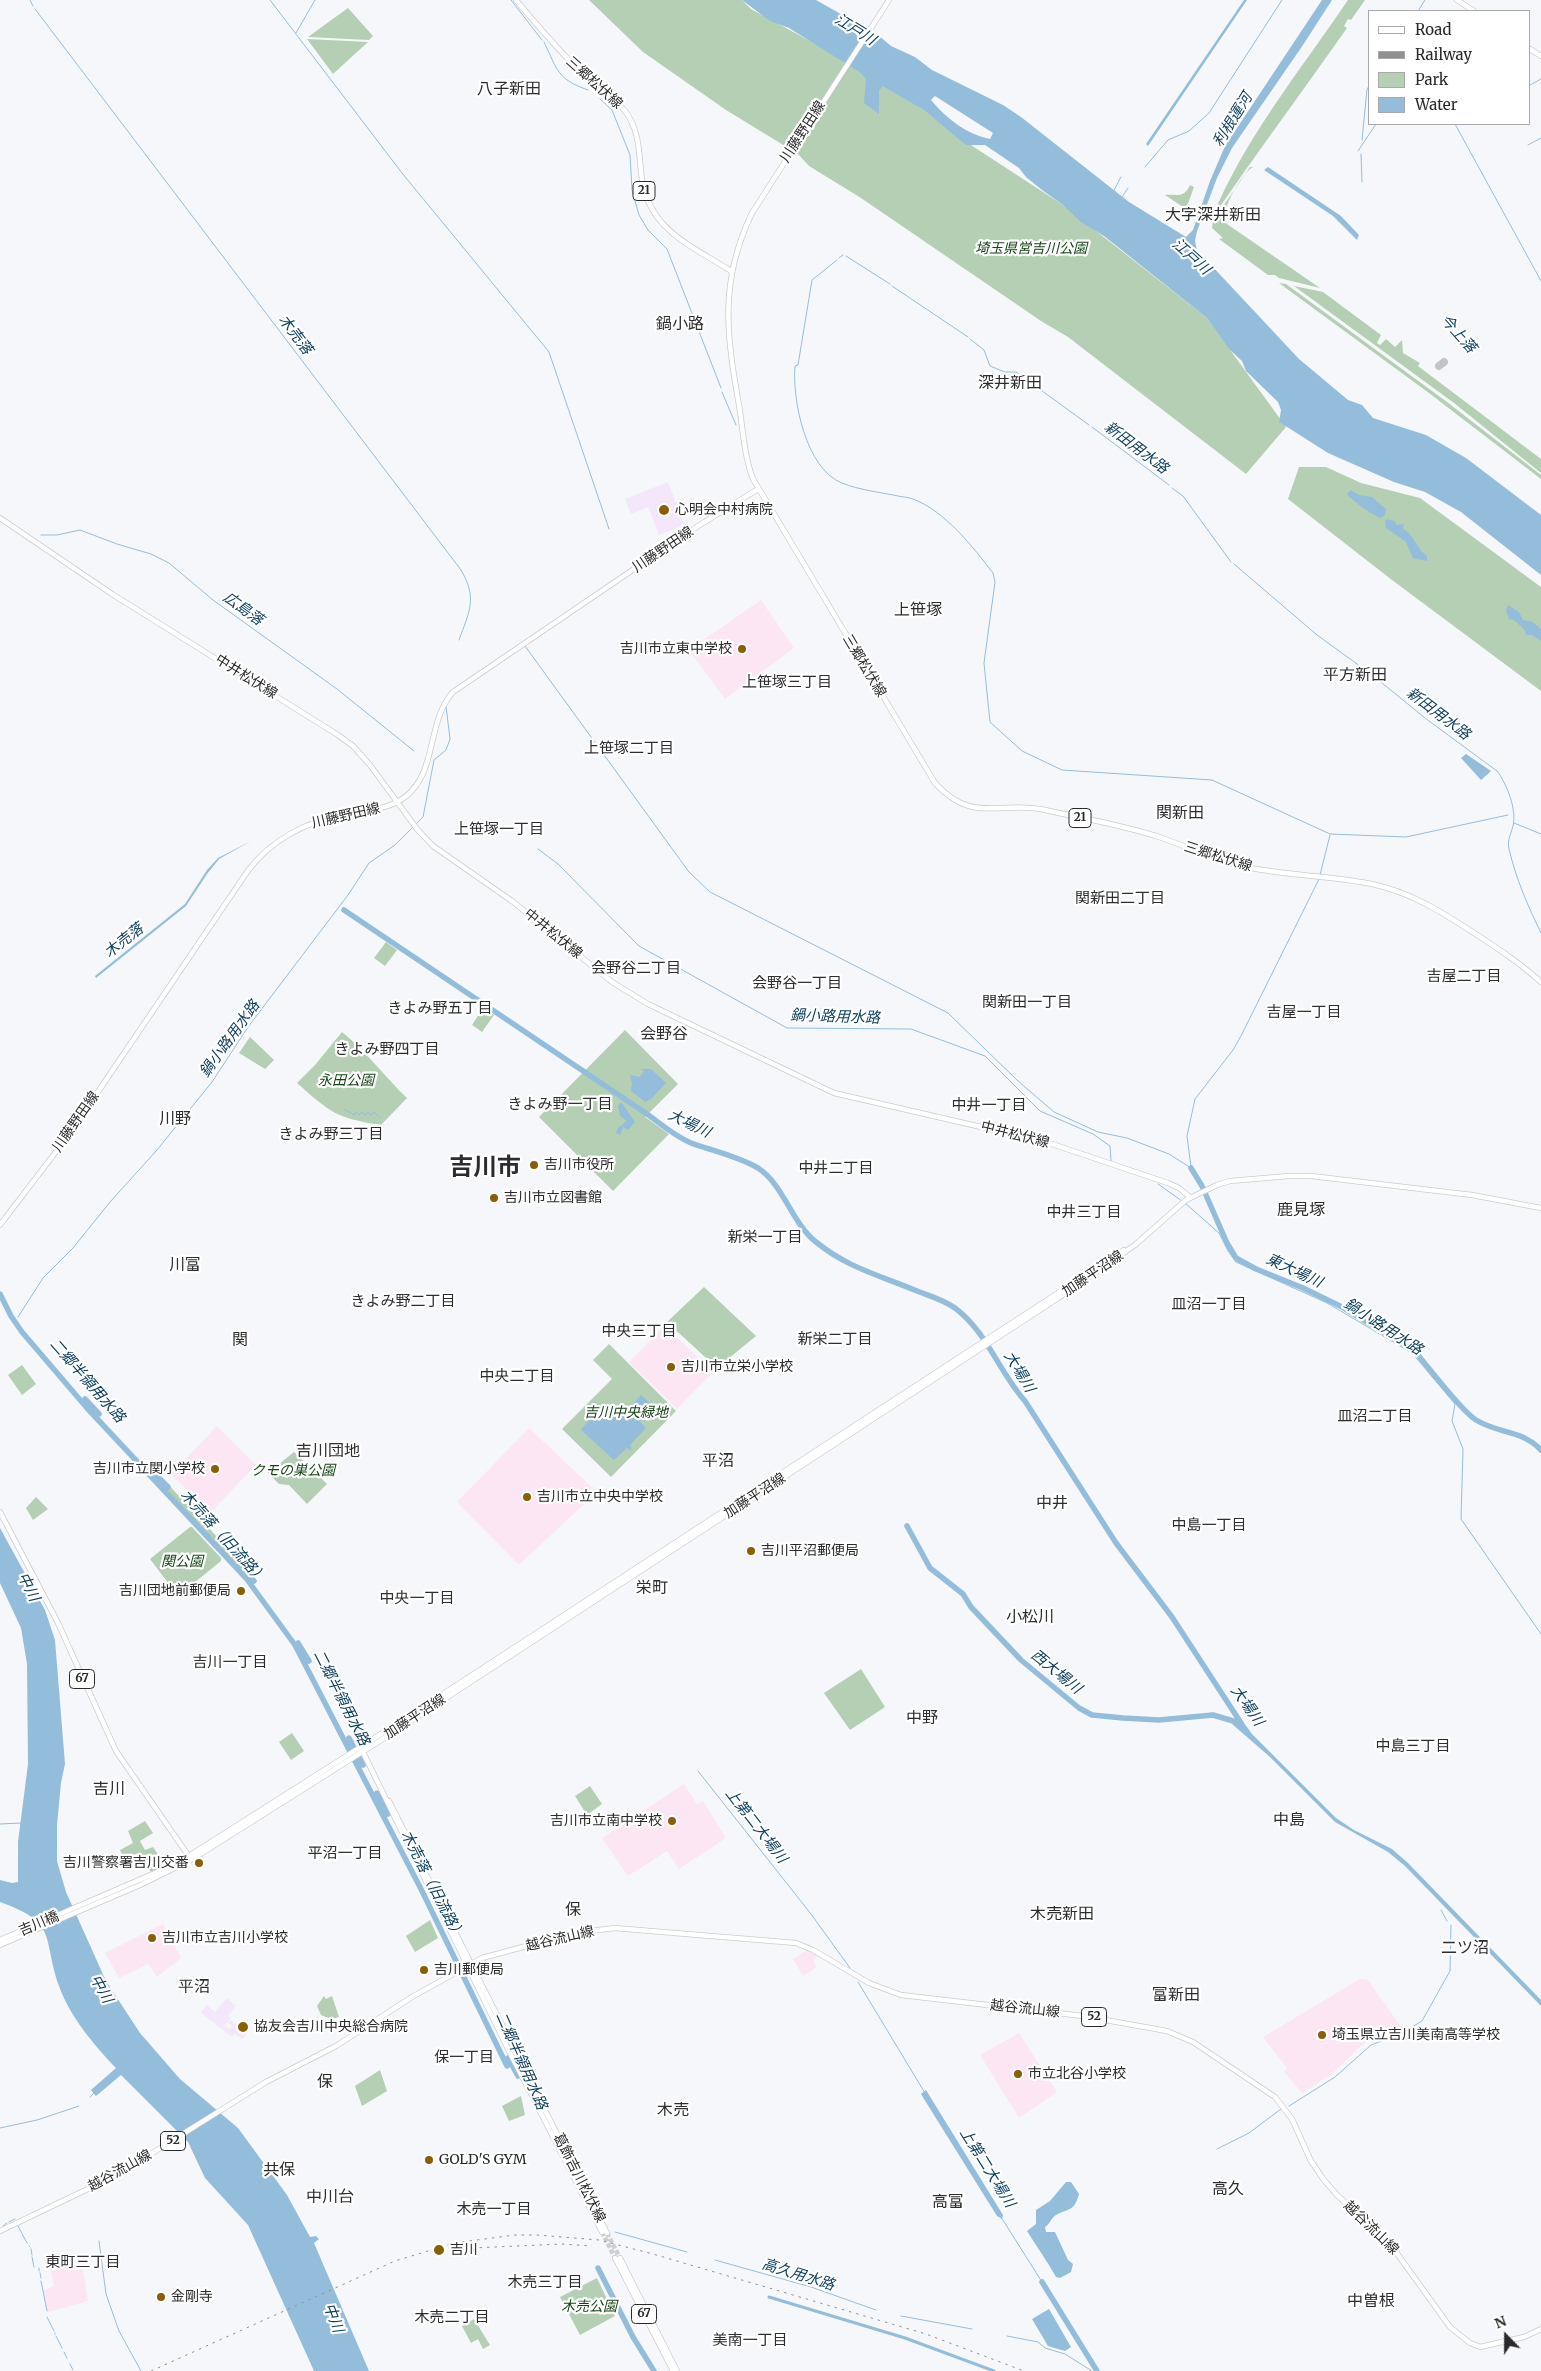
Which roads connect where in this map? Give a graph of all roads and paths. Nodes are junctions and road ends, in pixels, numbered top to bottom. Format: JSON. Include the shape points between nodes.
{"nodes":[{"id":1,"x":516,"y":0,"type":"edge"},
{"id":2,"x":890,"y":0,"type":"edge"},
{"id":3,"x":1457,"y":0,"type":"edge"},
{"id":4,"x":1472,"y":10,"type":"edge"},
{"id":5,"x":731,"y":271,"type":"junction"},
{"id":6,"x":758,"y":489,"type":"junction"},
{"id":7,"x":0,"y":518,"type":"edge"},
{"id":8,"x":398,"y":802,"type":"junction"},
{"id":9,"x":1541,"y":982,"type":"edge"},
{"id":10,"x":1190,"y":1198,"type":"junction"},
{"id":11,"x":1541,"y":1208,"type":"edge"},
{"id":12,"x":0,"y":1225,"type":"edge"},
{"id":13,"x":0,"y":1512,"type":"edge"},
{"id":14,"x":360,"y":1751,"type":"junction"},
{"id":15,"x":190,"y":1858,"type":"junction"},
{"id":16,"x":78,"y":1909,"type":"junction"},
{"id":17,"x":0,"y":1940,"type":"edge"},
{"id":18,"x":0,"y":1945,"type":"edge"},
{"id":19,"x":468,"y":1964,"type":"junction"},
{"id":20,"x":0,"y":2231,"type":"edge"},
{"id":21,"x":604,"y":2232,"type":"tunnel mouth"},
{"id":22,"x":1541,"y":2330,"type":"edge"},
{"id":23,"x":673,"y":2371,"type":"edge"},
{"id":24,"x":677,"y":2371,"type":"edge"}],
"edges":[{"from":1,"to":5,"type":"main road","name":"三郷松伏線","number":"21","via":[[564,55],[628,116],[639,143],[646,196],[656,217],[671,232]]},
{"from":2,"to":5,"type":"main road","name":"川藤野田線","via":[[761,196],[746,224]]},
{"from":3,"to":4,"type":"main road"},
{"from":5,"to":6,"type":"main road","name":"三郷松伏線","number":"21","via":[[728,334],[749,467]]},
{"from":6,"to":8,"type":"main road","name":"川藤野田線","via":[[690,531],[453,692],[439,712],[420,781]]},
{"from":6,"to":9,"type":"main road","name":"三郷松伏線","number":"21","via":[[930,775],[949,797],[979,809],[1038,808],[1159,837],[1243,866],[1342,879],[1389,889],[1438,910],[1514,959]]},
{"from":7,"to":8,"type":"main road","name":"中井松伏線","via":[[112,594],[338,735],[361,754]]},
{"from":8,"to":10,"type":"main road","name":"中井松伏線","via":[[433,846],[512,901],[612,982],[648,1004],[834,1093],[1046,1142],[1168,1183],[1180,1188]]},
{"from":8,"to":12,"type":"main road","name":"川藤野田線","via":[[313,822],[288,835],[254,862],[68,1136]]},
{"from":10,"to":11,"type":"main road","name":"加藤平沼線","via":[[1230,1181],[1297,1176],[1472,1195]]},
{"from":10,"to":14,"type":"main road","name":"加藤平沼線","via":[[1117,1258]]},
{"from":13,"to":15,"type":"main road","number":"67","via":[[58,1623],[116,1751]]},
{"from":14,"to":15,"type":"main road"},
{"from":14,"to":15,"type":"main road"},
{"from":14,"to":19,"type":"main road","via":[[412,1845]]},
{"from":15,"to":16,"type":"main road"},
{"from":16,"to":17,"type":"main road","name":"吉川橋"},
{"from":16,"to":18,"type":"main road"},
{"from":19,"to":20,"type":"main road","name":"越谷流山線","number":"52","via":[[136,2164]]},
{"from":19,"to":21,"type":"main road","name":"葛飾吉川松伏線"},
{"from":19,"to":22,"type":"main road","name":"越谷流山線","number":"52","via":[[570,1934],[607,1928],[787,1942],[807,1947],[869,1983],[901,1995],[1083,2016],[1180,2036],[1275,2097],[1292,2119],[1311,2161],[1324,2180],[1337,2196],[1388,2241],[1447,2324],[1460,2336],[1480,2347]]},
{"from":23,"to":24,"type":"main road","number":"67","via":[[617,2258]]}]}
